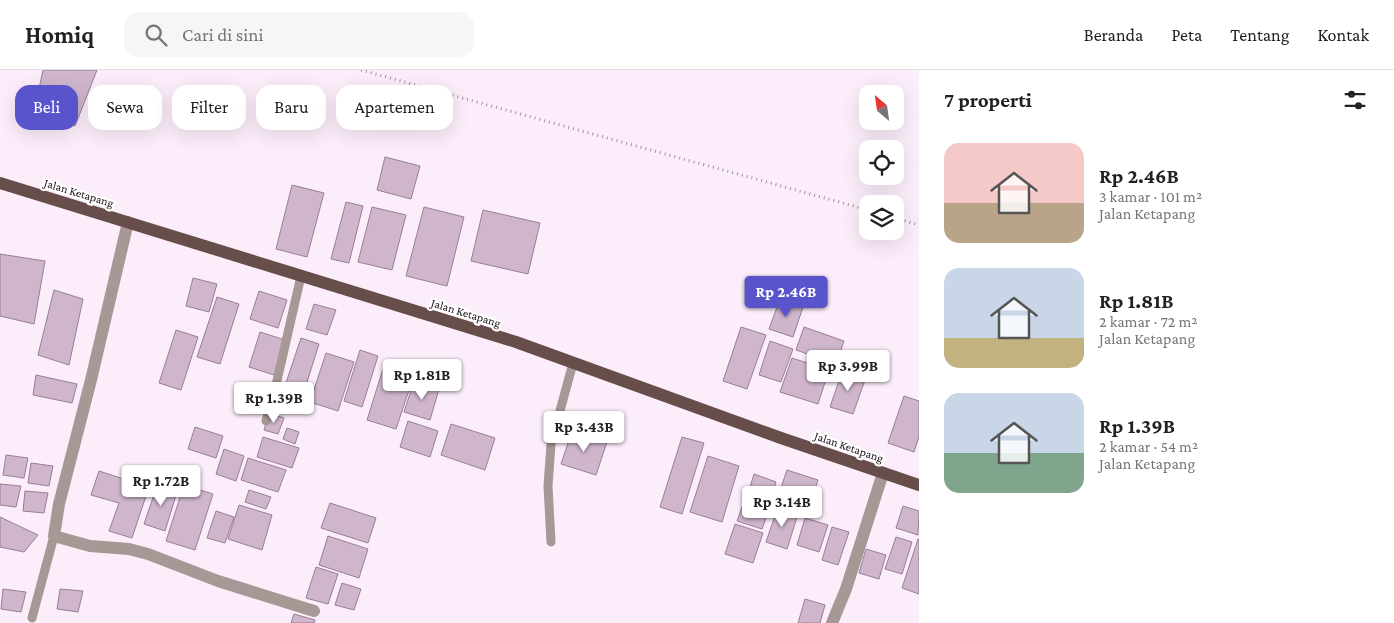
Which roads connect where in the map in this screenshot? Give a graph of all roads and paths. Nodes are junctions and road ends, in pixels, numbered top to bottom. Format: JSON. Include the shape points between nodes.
{"nodes":[{"id":1,"x":361,"y":70,"type":"edge"},
{"id":2,"x":0,"y":183,"type":"edge"},
{"id":3,"x":859,"y":208,"type":"edge"},
{"id":4,"x":904,"y":221,"type":"edge"},
{"id":5,"x":128,"y":222,"type":"junction"},
{"id":6,"x":919,"y":225,"type":"edge"},
{"id":7,"x":301,"y":276,"type":"junction"},
{"id":8,"x":573,"y":363,"type":"junction"},
{"id":9,"x":266,"y":421,"type":"dead end"},
{"id":10,"x":883,"y":473,"type":"junction"},
{"id":11,"x":919,"y":485,"type":"edge"},
{"id":12,"x":54,"y":536,"type":"junction"},
{"id":13,"x":551,"y":542,"type":"dead end"},
{"id":14,"x":314,"y":612,"type":"dead end"},
{"id":15,"x":32,"y":618,"type":"dead end"},
{"id":16,"x":832,"y":623,"type":"edge"}],
"edges":[{"from":1,"to":3,"type":"path"},
{"from":2,"to":5,"type":"main road","name":"Jalan Ketapang"},
{"from":4,"to":6,"type":"path"},
{"from":5,"to":7,"type":"main road","name":"Jalan Ketapang"},
{"from":5,"to":12,"type":"street"},
{"from":7,"to":8,"type":"main road","name":"Jalan Ketapang","via":[[516,342]]},
{"from":7,"to":9,"type":"lane"},
{"from":8,"to":10,"type":"main road","name":"Jalan Ketapang"},
{"from":8,"to":13,"type":"lane","via":[[551,444],[548,486]]},
{"from":10,"to":11,"type":"main road","name":"Jalan Ketapang"},
{"from":10,"to":16,"type":"street"},
{"from":12,"to":14,"type":"street","via":[[90,546],[148,554]]},
{"from":12,"to":15,"type":"lane"}]}
